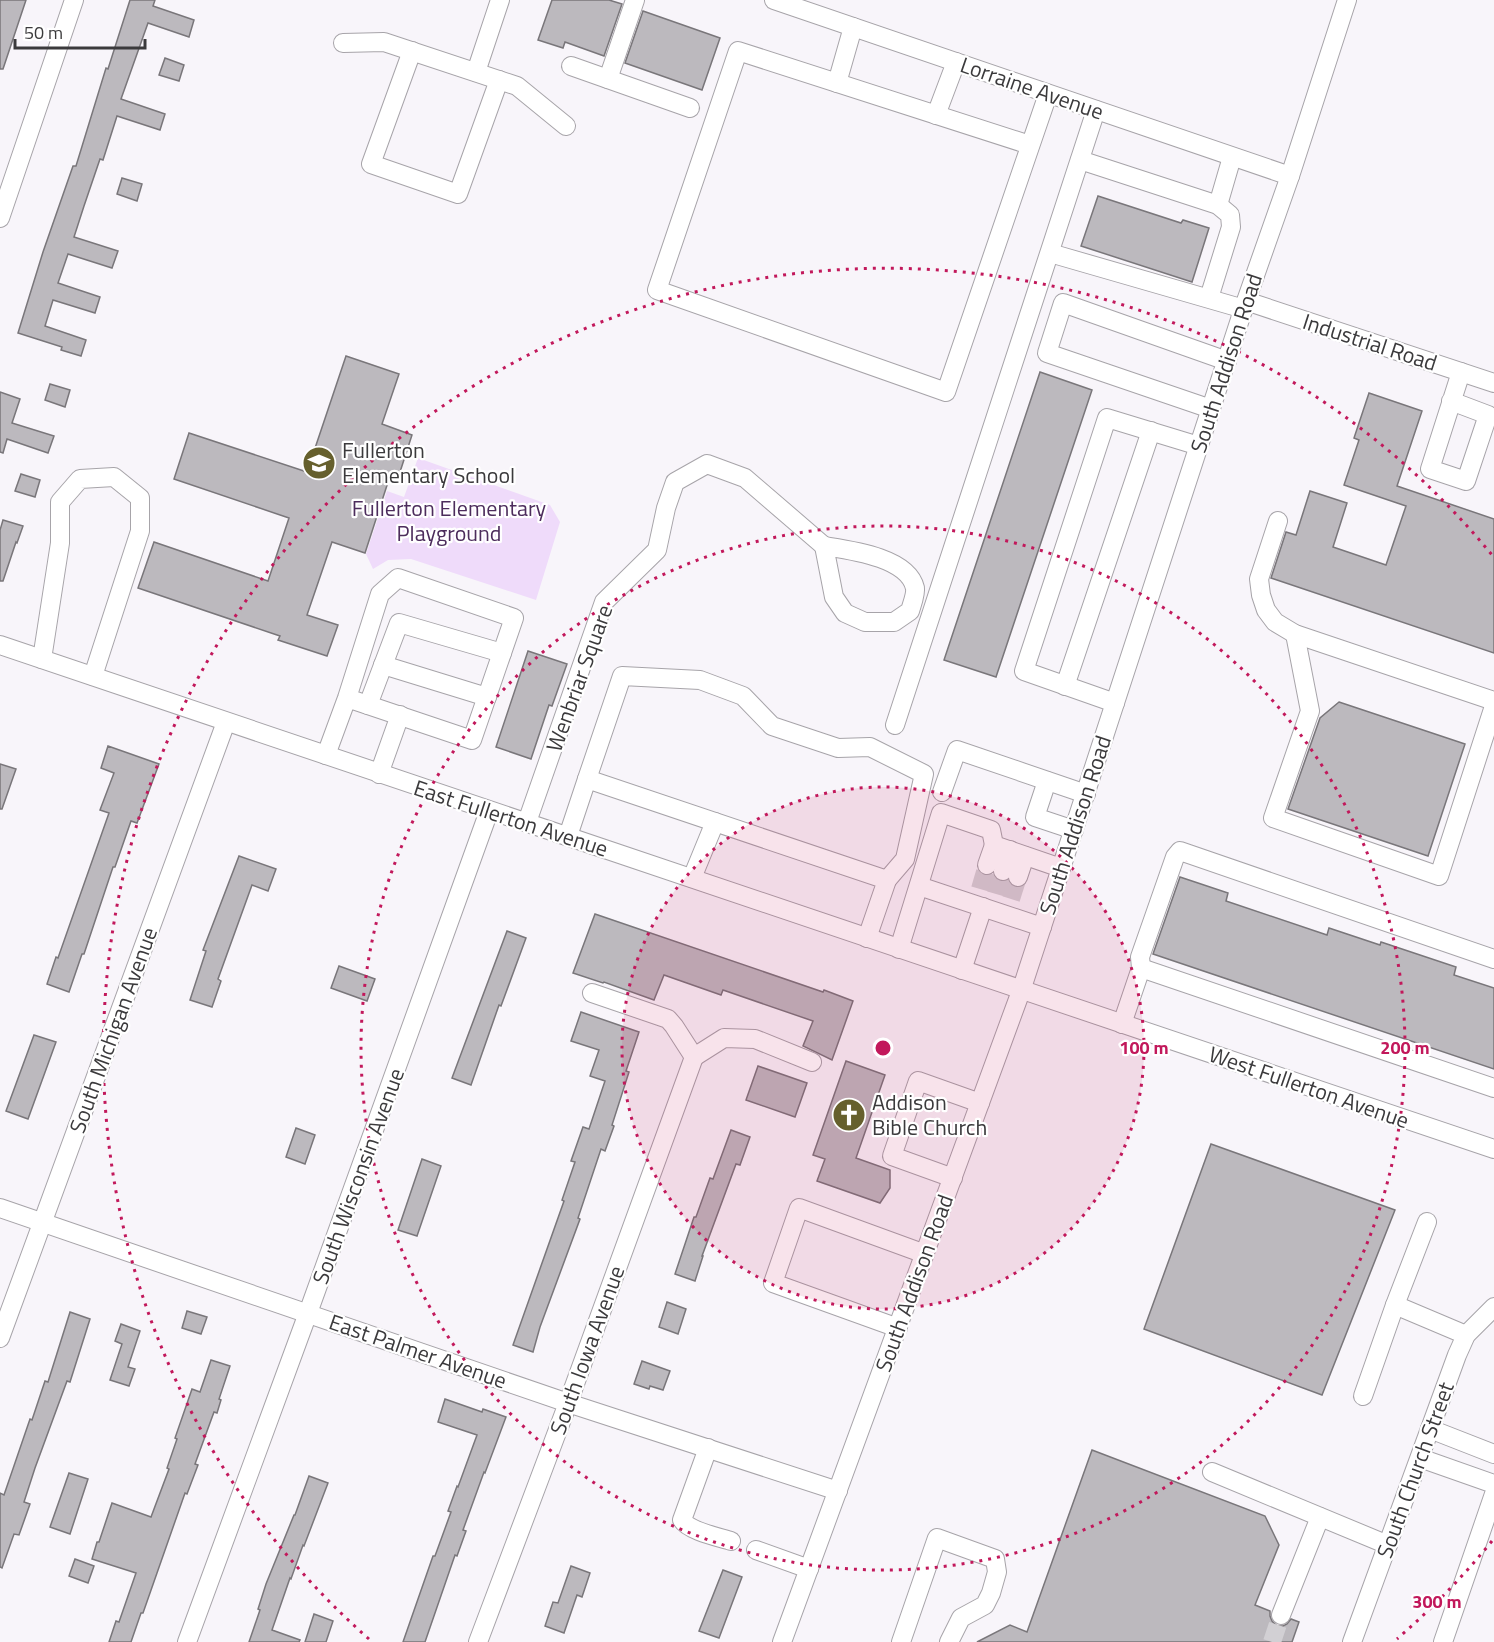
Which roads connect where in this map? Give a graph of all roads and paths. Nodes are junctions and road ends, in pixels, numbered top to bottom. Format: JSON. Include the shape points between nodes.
{"nodes":[{"id":1,"x":74,"y":0,"type":"edge"},
{"id":2,"x":500,"y":0,"type":"edge"},
{"id":3,"x":635,"y":0,"type":"edge"},
{"id":4,"x":774,"y":0,"type":"edge"},
{"id":5,"x":1347,"y":0,"type":"edge"},
{"id":6,"x":853,"y":27,"type":"junction"},
{"id":7,"x":344,"y":43,"type":"dead end"},
{"id":8,"x":412,"y":51,"type":"junction"},
{"id":9,"x":956,"y":62,"type":"junction"},
{"id":10,"x":571,"y":66,"type":"dead end"},
{"id":11,"x":476,"y":72,"type":"junction"},
{"id":12,"x":608,"y":79,"type":"junction"},
{"id":13,"x":499,"y":80,"type":"junction"},
{"id":14,"x":837,"y":83,"type":"junction"},
{"id":15,"x":1048,"y":94,"type":"junction"},
{"id":16,"x":690,"y":108,"type":"dead end"},
{"id":17,"x":1096,"y":110,"type":"junction"},
{"id":18,"x":936,"y":115,"type":"junction"},
{"id":19,"x":566,"y":126,"type":"dead end"},
{"id":20,"x":1030,"y":145,"type":"junction"},
{"id":21,"x":1232,"y":157,"type":"junction"},
{"id":22,"x":1080,"y":160,"type":"junction"},
{"id":23,"x":1290,"y":176,"type":"junction"},
{"id":24,"x":1218,"y":205,"type":"junction"},
{"id":25,"x":0,"y":218,"type":"edge"},
{"id":26,"x":1050,"y":253,"type":"junction"},
{"id":27,"x":1209,"y":298,"type":"junction"},
{"id":28,"x":1245,"y":305,"type":"junction"},
{"id":29,"x":1227,"y":361,"type":"junction"},
{"id":30,"x":1461,"y":372,"type":"junction"},
{"id":31,"x":1494,"y":382,"type":"edge"},
{"id":32,"x":1451,"y":401,"type":"dead end"},
{"id":33,"x":1211,"y":409,"type":"junction"},
{"id":34,"x":1151,"y":431,"type":"junction"},
{"id":35,"x":1199,"y":446,"type":"junction"},
{"id":36,"x":1278,"y":522,"type":"dead end"},
{"id":37,"x":824,"y":546,"type":"junction"},
{"id":38,"x":1296,"y":634,"type":"junction"},
{"id":39,"x":0,"y":645,"type":"edge"},
{"id":40,"x":502,"y":652,"type":"junction"},
{"id":41,"x":42,"y":659,"type":"junction"},
{"id":42,"x":383,"y":665,"type":"junction"},
{"id":43,"x":93,"y":676,"type":"junction"},
{"id":44,"x":1065,"y":686,"type":"junction"},
{"id":45,"x":487,"y":697,"type":"junction"},
{"id":46,"x":347,"y":698,"type":"junction"},
{"id":47,"x":1115,"y":703,"type":"junction"},
{"id":48,"x":1494,"y":703,"type":"edge"},
{"id":49,"x":368,"y":705,"type":"junction"},
{"id":50,"x":400,"y":715,"type":"junction"},
{"id":51,"x":226,"y":722,"type":"junction"},
{"id":52,"x":895,"y":725,"type":"dead end"},
{"id":53,"x":326,"y":755,"type":"junction"},
{"id":54,"x":379,"y":774,"type":"junction"},
{"id":55,"x":587,"y":779,"type":"junction"},
{"id":56,"x":1047,"y":781,"type":"junction"},
{"id":57,"x":942,"y":792,"type":"dead end"},
{"id":58,"x":1086,"y":794,"type":"junction"},
{"id":59,"x":489,"y":811,"type":"junction"},
{"id":60,"x":527,"y":822,"type":"junction"},
{"id":61,"x":715,"y":822,"type":"junction"},
{"id":62,"x":1074,"y":830,"type":"junction"},
{"id":63,"x":568,"y":836,"type":"junction"},
{"id":64,"x":1010,"y":850,"type":"junction"},
{"id":65,"x":1062,"y":868,"type":"junction"},
{"id":66,"x":692,"y":878,"type":"junction"},
{"id":67,"x":887,"y":880,"type":"junction"},
{"id":68,"x":919,"y":886,"type":"junction"},
{"id":69,"x":992,"y":903,"type":"junction"},
{"id":70,"x":1042,"y":927,"type":"junction"},
{"id":71,"x":867,"y":938,"type":"junction"},
{"id":72,"x":899,"y":949,"type":"junction"},
{"id":73,"x":1494,"y":959,"type":"edge"},
{"id":74,"x":1141,"y":968,"type":"junction"},
{"id":75,"x":962,"y":970,"type":"junction"},
{"id":76,"x":1021,"y":991,"type":"junction"},
{"id":77,"x":592,"y":993,"type":"dead end"},
{"id":78,"x":1122,"y":1024,"type":"junction"},
{"id":79,"x":694,"y":1057,"type":"junction"},
{"id":80,"x":812,"y":1062,"type":"dead end"},
{"id":81,"x":1494,"y":1088,"type":"edge"},
{"id":82,"x":980,"y":1104,"type":"junction"},
{"id":83,"x":1494,"y":1149,"type":"edge"},
{"id":84,"x":953,"y":1178,"type":"junction"},
{"id":85,"x":0,"y":1208,"type":"edge"},
{"id":86,"x":42,"y":1222,"type":"junction"},
{"id":87,"x":1427,"y":1222,"type":"dead end"},
{"id":88,"x":925,"y":1254,"type":"junction"},
{"id":89,"x":1395,"y":1305,"type":"junction"},
{"id":90,"x":1494,"y":1307,"type":"edge"},
{"id":91,"x":308,"y":1313,"type":"junction"},
{"id":92,"x":898,"y":1328,"type":"junction"},
{"id":93,"x":1466,"y":1335,"type":"junction"},
{"id":94,"x":0,"y":1338,"type":"edge"},
{"id":95,"x":1363,"y":1396,"type":"dead end"},
{"id":96,"x":568,"y":1403,"type":"junction"},
{"id":97,"x":1430,"y":1429,"type":"junction"},
{"id":98,"x":708,"y":1448,"type":"junction"},
{"id":99,"x":1494,"y":1454,"type":"edge"},
{"id":100,"x":1420,"y":1458,"type":"junction"},
{"id":101,"x":1212,"y":1472,"type":"dead end"},
{"id":102,"x":1494,"y":1484,"type":"edge"},
{"id":103,"x":838,"y":1491,"type":"junction"},
{"id":104,"x":1494,"y":1494,"type":"edge"},
{"id":105,"x":1320,"y":1517,"type":"junction"},
{"id":106,"x":731,"y":1541,"type":"dead end"},
{"id":107,"x":1388,"y":1545,"type":"junction"},
{"id":108,"x":756,"y":1550,"type":"dead end"},
{"id":109,"x":809,"y":1569,"type":"junction"},
{"id":110,"x":1281,"y":1615,"type":"tunnel mouth"},
{"id":111,"x":187,"y":1642,"type":"edge"},
{"id":112,"x":478,"y":1642,"type":"edge"},
{"id":113,"x":782,"y":1642,"type":"edge"},
{"id":114,"x":901,"y":1642,"type":"edge"},
{"id":115,"x":949,"y":1642,"type":"edge"},
{"id":116,"x":1352,"y":1642,"type":"edge"},
{"id":117,"x":1443,"y":1642,"type":"edge"}],
"edges":[{"from":1,"to":25,"type":"street"},
{"from":2,"to":11,"type":"street"},
{"from":3,"to":12,"type":"street"},
{"from":4,"to":6,"type":"street","name":"Lorraine Avenue"},
{"from":5,"to":23,"type":"street","name":"South Addison Road"},
{"from":6,"to":9,"type":"street","name":"Lorraine Avenue"},
{"from":6,"to":14,"type":"street"},
{"from":7,"to":8,"type":"street","via":[[384,42]]},
{"from":8,"to":11,"type":"street"},
{"from":8,"to":13,"type":"street","via":[[371,164],[458,194]]},
{"from":9,"to":15,"type":"street","name":"Lorraine Avenue"},
{"from":9,"to":18,"type":"street"},
{"from":10,"to":12,"type":"street"},
{"from":11,"to":13,"type":"street"},
{"from":12,"to":16,"type":"street"},
{"from":13,"to":19,"type":"street","via":[[517,86]]},
{"from":14,"to":18,"type":"street"},
{"from":14,"to":20,"type":"street","via":[[738,51],[657,290],[946,392]]},
{"from":15,"to":17,"type":"street","name":"Lorraine Avenue"},
{"from":15,"to":20,"type":"street"},
{"from":17,"to":21,"type":"street","name":"Lorraine Avenue"},
{"from":17,"to":22,"type":"street"},
{"from":18,"to":20,"type":"street"},
{"from":21,"to":23,"type":"street","name":"Lorraine Avenue"},
{"from":21,"to":24,"type":"street"},
{"from":22,"to":24,"type":"street"},
{"from":22,"to":26,"type":"street"},
{"from":23,"to":28,"type":"street","name":"South Addison Road"},
{"from":24,"to":27,"type":"street","via":[[1230,215],[1231,226]]},
{"from":26,"to":27,"type":"street","name":"Industrial Road"},
{"from":26,"to":52,"type":"street"},
{"from":27,"to":28,"type":"street","name":"Industrial Road"},
{"from":28,"to":29,"type":"street","name":"South Addison Road"},
{"from":28,"to":30,"type":"street","name":"Industrial Road"},
{"from":29,"to":33,"type":"street","name":"South Addison Road"},
{"from":29,"to":33,"type":"street","via":[[1063,303],[1047,353]]},
{"from":30,"to":31,"type":"street","name":"Industrial Road"},
{"from":30,"to":32,"type":"street"},
{"from":33,"to":35,"type":"street","name":"South Addison Road"},
{"from":34,"to":35,"type":"street"},
{"from":34,"to":44,"type":"street"},
{"from":34,"to":44,"type":"street","via":[[1107,418],[1024,671]]},
{"from":35,"to":47,"type":"street","name":"South Addison Road"},
{"from":36,"to":38,"type":"street","via":[[1259,579],[1261,595],[1275,622]]},
{"from":37,"to":37,"type":"street","via":[[856,551],[889,562],[908,574],[915,589],[910,611],[894,622],[865,622],[845,613],[834,597]]},
{"from":37,"to":60,"type":"street","name":"Wenbriar Square","via":[[745,478],[707,464],[675,482],[657,550],[604,602]]},
{"from":38,"to":48,"type":"street"},
{"from":38,"to":48,"type":"street","via":[[1310,711],[1273,818],[1439,876]]},
{"from":39,"to":41,"type":"street","name":"East Fullerton Avenue"},
{"from":40,"to":42,"type":"street","via":[[399,622]]},
{"from":40,"to":45,"type":"street"},
{"from":40,"to":46,"type":"street","via":[[514,618],[398,578],[380,594]]},
{"from":41,"to":43,"type":"street","name":"East Fullerton Avenue"},
{"from":41,"to":43,"type":"street","via":[[60,543],[60,502],[80,479],[114,477],[140,498],[140,531]]},
{"from":42,"to":45,"type":"street"},
{"from":42,"to":49,"type":"street"},
{"from":43,"to":51,"type":"street","name":"East Fullerton Avenue"},
{"from":44,"to":47,"type":"street"},
{"from":45,"to":50,"type":"street","via":[[472,740]]},
{"from":46,"to":49,"type":"street"},
{"from":46,"to":53,"type":"street"},
{"from":47,"to":58,"type":"street","name":"South Addison Road"},
{"from":49,"to":50,"type":"street"},
{"from":50,"to":54,"type":"street"},
{"from":51,"to":53,"type":"street","name":"East Fullerton Avenue"},
{"from":51,"to":86,"type":"street","name":"South Michigan Avenue"},
{"from":53,"to":54,"type":"street","name":"East Fullerton Avenue"},
{"from":54,"to":59,"type":"street","name":"East Fullerton Avenue"},
{"from":55,"to":61,"type":"street"},
{"from":55,"to":63,"type":"street"},
{"from":55,"to":67,"type":"street","via":[[622,676],[700,680],[742,696],[772,726],[838,748],[870,747],[924,774],[905,859]]},
{"from":56,"to":57,"type":"street","via":[[957,750]]},
{"from":56,"to":58,"type":"street"},
{"from":56,"to":62,"type":"street","via":[[1035,817]]},
{"from":58,"to":62,"type":"street","name":"South Addison Road"},
{"from":59,"to":60,"type":"street","name":"East Fullerton Avenue"},
{"from":59,"to":91,"type":"street","name":"South Wisconsin Avenue"},
{"from":60,"to":63,"type":"street","name":"East Fullerton Avenue"},
{"from":61,"to":66,"type":"street"},
{"from":61,"to":67,"type":"street"},
{"from":62,"to":65,"type":"street","name":"South Addison Road"},
{"from":63,"to":66,"type":"street","name":"East Fullerton Avenue"},
{"from":64,"to":64,"type":"street","via":[[1003,871]]},
{"from":64,"to":65,"type":"street"},
{"from":64,"to":68,"type":"street","via":[[992,830],[941,813]]},
{"from":65,"to":70,"type":"street","name":"South Addison Road"},
{"from":66,"to":71,"type":"street","name":"East Fullerton Avenue"},
{"from":67,"to":71,"type":"street"},
{"from":68,"to":69,"type":"street"},
{"from":68,"to":72,"type":"street"},
{"from":69,"to":70,"type":"street"},
{"from":69,"to":75,"type":"street"},
{"from":70,"to":76,"type":"street","name":"South Addison Road"},
{"from":71,"to":72,"type":"street","name":"East Fullerton Avenue"},
{"from":72,"to":75,"type":"street","name":"East Fullerton Avenue"},
{"from":73,"to":74,"type":"street","via":[[1180,851],[1140,957]]},
{"from":74,"to":78,"type":"street"},
{"from":74,"to":81,"type":"street"},
{"from":75,"to":76,"type":"street","name":"East Fullerton Avenue"},
{"from":76,"to":78,"type":"street","name":"West Fullerton Avenue"},
{"from":76,"to":82,"type":"street","name":"South Addison Road"},
{"from":77,"to":79,"type":"street","via":[[668,1019]]},
{"from":78,"to":83,"type":"street","name":"West Fullerton Avenue"},
{"from":79,"to":80,"type":"street","via":[[724,1038],[754,1039]]},
{"from":79,"to":96,"type":"street","name":"South Iowa Avenue"},
{"from":82,"to":84,"type":"street","name":"South Addison Road"},
{"from":82,"to":84,"type":"street","via":[[918,1081],[892,1156]]},
{"from":84,"to":88,"type":"street","name":"South Addison Road"},
{"from":85,"to":86,"type":"street","name":"East Palmer Avenue"},
{"from":86,"to":91,"type":"street","name":"East Palmer Avenue"},
{"from":86,"to":94,"type":"street","name":"South Michigan Avenue"},
{"from":87,"to":89,"type":"street"},
{"from":88,"to":92,"type":"street","name":"South Addison Road"},
{"from":88,"to":92,"type":"street","via":[[800,1208],[773,1283]]},
{"from":89,"to":93,"type":"street"},
{"from":89,"to":95,"type":"street"},
{"from":90,"to":93,"type":"street","name":"South Church Street"},
{"from":91,"to":96,"type":"street","name":"East Palmer Avenue"},
{"from":91,"to":111,"type":"street","name":"South Wisconsin Avenue"},
{"from":92,"to":103,"type":"street","name":"South Addison Road"},
{"from":93,"to":97,"type":"street","name":"South Church Street"},
{"from":96,"to":98,"type":"street","name":"East Palmer Avenue"},
{"from":96,"to":112,"type":"street","name":"South Iowa Avenue"},
{"from":97,"to":99,"type":"street"},
{"from":97,"to":100,"type":"street","name":"South Church Street"},
{"from":98,"to":103,"type":"street","name":"East Palmer Avenue"},
{"from":98,"to":106,"type":"street","via":[[682,1520],[691,1528]]},
{"from":100,"to":102,"type":"street"},
{"from":100,"to":107,"type":"street","name":"South Church Street"},
{"from":101,"to":105,"type":"street"},
{"from":103,"to":109,"type":"street","name":"South Addison Road"},
{"from":104,"to":117,"type":"street"},
{"from":105,"to":107,"type":"street"},
{"from":105,"to":110,"type":"street"},
{"from":107,"to":116,"type":"street","name":"South Church Street"},
{"from":108,"to":109,"type":"street"},
{"from":109,"to":113,"type":"street","name":"South Addison Road"},
{"from":114,"to":115,"type":"street","via":[[937,1538],[995,1559],[998,1572],[984,1605],[961,1618]]}]}
